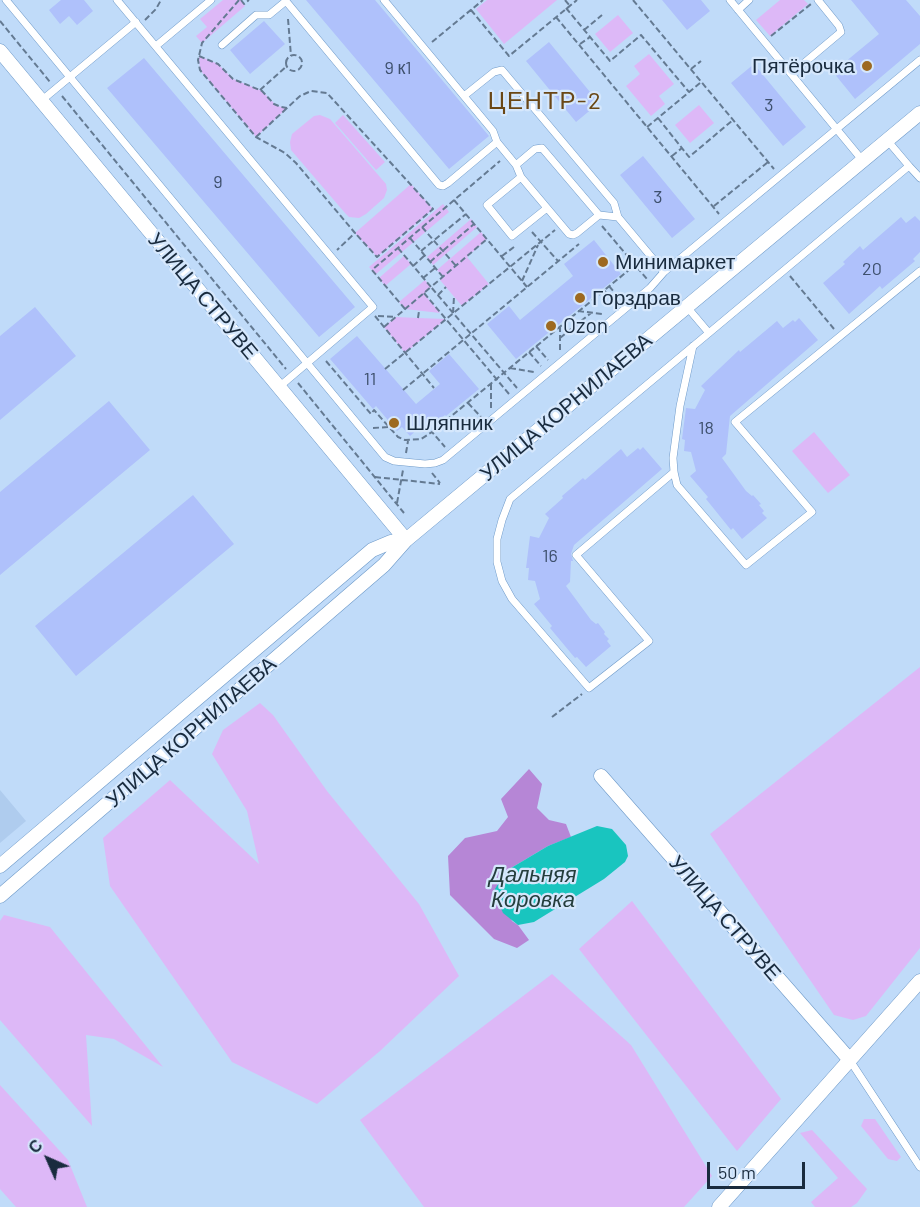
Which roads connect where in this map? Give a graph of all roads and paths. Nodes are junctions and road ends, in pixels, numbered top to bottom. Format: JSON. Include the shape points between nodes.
{"nodes":[{"id":1,"x":6,"y":0,"type":"edge"},
{"id":2,"x":117,"y":0,"type":"edge"},
{"id":3,"x":161,"y":0,"type":"edge"},
{"id":4,"x":211,"y":0,"type":"edge"},
{"id":5,"x":240,"y":0,"type":"edge"},
{"id":6,"x":249,"y":0,"type":"edge"},
{"id":7,"x":384,"y":0,"type":"edge"},
{"id":8,"x":483,"y":0,"type":"edge"},
{"id":9,"x":565,"y":0,"type":"edge"},
{"id":10,"x":577,"y":0,"type":"edge"},
{"id":11,"x":633,"y":0,"type":"edge"},
{"id":12,"x":730,"y":0,"type":"edge"},
{"id":13,"x":749,"y":0,"type":"edge"},
{"id":14,"x":817,"y":0,"type":"edge"},
{"id":15,"x":286,"y":1,"type":"edge"},
{"id":16,"x":568,"y":7,"type":"junction"},
{"id":17,"x":471,"y":10,"type":"junction"},
{"id":18,"x":738,"y":10,"type":"junction"},
{"id":19,"x":602,"y":15,"type":"dead end"},
{"id":20,"x":556,"y":17,"type":"junction"},
{"id":21,"x":0,"y":21,"type":"edge"},
{"id":22,"x":137,"y":24,"type":"junction"},
{"id":23,"x":584,"y":30,"type":"junction"},
{"id":24,"x":590,"y":37,"type":"junction"},
{"id":25,"x":765,"y":42,"type":"junction"},
{"id":26,"x":222,"y":45,"type":"dead end"},
{"id":27,"x":579,"y":45,"type":"junction"},
{"id":28,"x":156,"y":46,"type":"junction"},
{"id":29,"x":424,"y":48,"type":"junction"},
{"id":30,"x":0,"y":51,"type":"edge"},
{"id":31,"x":199,"y":56,"type":"junction"},
{"id":32,"x":291,"y":56,"type":"junction"},
{"id":33,"x":920,"y":60,"type":"edge"},
{"id":34,"x":701,"y":61,"type":"dead end"},
{"id":35,"x":287,"y":66,"type":"junction"},
{"id":36,"x":691,"y":69,"type":"junction"},
{"id":37,"x":791,"y":74,"type":"junction"},
{"id":38,"x":69,"y":77,"type":"junction"},
{"id":39,"x":701,"y":82,"type":"junction"},
{"id":40,"x":56,"y":89,"type":"junction"},
{"id":41,"x":260,"y":90,"type":"junction"},
{"id":42,"x":689,"y":92,"type":"junction"},
{"id":43,"x":464,"y":96,"type":"junction"},
{"id":44,"x":41,"y":101,"type":"junction"},
{"id":45,"x":286,"y":108,"type":"junction"},
{"id":46,"x":920,"y":113,"type":"edge"},
{"id":47,"x":658,"y":118,"type":"junction"},
{"id":48,"x":733,"y":120,"type":"junction"},
{"id":49,"x":647,"y":127,"type":"junction"},
{"id":50,"x":837,"y":129,"type":"junction"},
{"id":51,"x":256,"y":137,"type":"junction"},
{"id":52,"x":887,"y":140,"type":"junction"},
{"id":53,"x":497,"y":142,"type":"junction"},
{"id":54,"x":682,"y":148,"type":"junction"},
{"id":55,"x":507,"y":155,"type":"junction"},
{"id":56,"x":672,"y":156,"type":"junction"},
{"id":57,"x":863,"y":161,"type":"junction"},
{"id":58,"x":768,"y":162,"type":"junction"},
{"id":59,"x":516,"y":165,"type":"junction"},
{"id":60,"x":909,"y":166,"type":"junction"},
{"id":61,"x":780,"y":176,"type":"junction"},
{"id":62,"x":521,"y":177,"type":"junction"},
{"id":63,"x":920,"y":178,"type":"edge"},
{"id":64,"x":454,"y":200,"type":"junction"},
{"id":65,"x":714,"y":207,"type":"junction"},
{"id":66,"x":547,"y":208,"type":"junction"},
{"id":67,"x":466,"y":214,"type":"junction"},
{"id":68,"x":599,"y":215,"type":"junction"},
{"id":69,"x":615,"y":217,"type":"junction"},
{"id":70,"x":725,"y":221,"type":"junction"},
{"id":71,"x":474,"y":224,"type":"junction"},
{"id":72,"x":602,"y":225,"type":"junction"},
{"id":73,"x":422,"y":227,"type":"junction"},
{"id":74,"x":557,"y":227,"type":"junction"},
{"id":75,"x":536,"y":229,"type":"dead end"},
{"id":76,"x":595,"y":231,"type":"dead end"},
{"id":77,"x":532,"y":232,"type":"junction"},
{"id":78,"x":355,"y":233,"type":"junction"},
{"id":79,"x":562,"y":236,"type":"dead end"},
{"id":80,"x":410,"y":238,"type":"junction"},
{"id":81,"x":525,"y":238,"type":"dead end"},
{"id":82,"x":487,"y":239,"type":"junction"},
{"id":83,"x":434,"y":241,"type":"junction"},
{"id":84,"x":568,"y":242,"type":"dead end"},
{"id":85,"x":539,"y":243,"type":"junction"},
{"id":86,"x":580,"y":243,"type":"dead end"},
{"id":87,"x":517,"y":244,"type":"dead end"},
{"id":88,"x":398,"y":248,"type":"junction"},
{"id":89,"x":573,"y":249,"type":"junction"},
{"id":90,"x":443,"y":250,"type":"junction"},
{"id":91,"x":421,"y":251,"type":"junction"},
{"id":92,"x":330,"y":256,"type":"junction"},
{"id":93,"x":425,"y":256,"type":"junction"},
{"id":94,"x":502,"y":256,"type":"junction"},
{"id":95,"x":558,"y":261,"type":"junction"},
{"id":96,"x":430,"y":262,"type":"junction"},
{"id":97,"x":635,"y":265,"type":"junction"},
{"id":98,"x":413,"y":266,"type":"junction"},
{"id":99,"x":456,"y":266,"type":"junction"},
{"id":100,"x":510,"y":267,"type":"junction"},
{"id":101,"x":435,"y":268,"type":"junction"},
{"id":102,"x":784,"y":270,"type":"junction"},
{"id":103,"x":920,"y":271,"type":"edge"},
{"id":104,"x":664,"y":272,"type":"junction"},
{"id":105,"x":443,"y":277,"type":"junction"},
{"id":106,"x":423,"y":278,"type":"junction"},
{"id":107,"x":522,"y":280,"type":"junction"},
{"id":108,"x":609,"y":286,"type":"junction"},
{"id":109,"x":652,"y":286,"type":"junction"},
{"id":110,"x":431,"y":287,"type":"junction"},
{"id":111,"x":446,"y":287,"type":"dead end"},
{"id":112,"x":528,"y":287,"type":"junction"},
{"id":113,"x":604,"y":290,"type":"junction"},
{"id":114,"x":424,"y":293,"type":"junction"},
{"id":115,"x":438,"y":295,"type":"junction"},
{"id":116,"x":454,"y":297,"type":"dead end"},
{"id":117,"x":687,"y":307,"type":"junction"},
{"id":118,"x":370,"y":309,"type":"junction"},
{"id":119,"x":405,"y":309,"type":"junction"},
{"id":120,"x":419,"y":311,"type":"dead end"},
{"id":121,"x":578,"y":311,"type":"junction"},
{"id":122,"x":622,"y":312,"type":"junction"},
{"id":123,"x":453,"y":313,"type":"junction"},
{"id":124,"x":591,"y":313,"type":"junction"},
{"id":125,"x":375,"y":316,"type":"junction"},
{"id":126,"x":396,"y":317,"type":"junction"},
{"id":127,"x":418,"y":318,"type":"dead end"},
{"id":128,"x":446,"y":319,"type":"junction"},
{"id":129,"x":560,"y":326,"type":"junction"},
{"id":130,"x":384,"y":327,"type":"junction"},
{"id":131,"x":709,"y":333,"type":"junction"},
{"id":132,"x":471,"y":334,"type":"junction"},
{"id":133,"x":840,"y":336,"type":"junction"},
{"id":134,"x":560,"y":338,"type":"junction"},
{"id":135,"x":463,"y":340,"type":"junction"},
{"id":136,"x":536,"y":346,"type":"junction"},
{"id":137,"x":693,"y":346,"type":"junction"},
{"id":138,"x":405,"y":352,"type":"junction"},
{"id":139,"x":529,"y":352,"type":"junction"},
{"id":140,"x":319,"y":353,"type":"junction"},
{"id":141,"x":307,"y":363,"type":"junction"},
{"id":142,"x":557,"y":365,"type":"junction"},
{"id":143,"x":510,"y":368,"type":"junction"},
{"id":144,"x":385,"y":369,"type":"dead end"},
{"id":145,"x":504,"y":372,"type":"junction"},
{"id":146,"x":423,"y":374,"type":"junction"},
{"id":147,"x":547,"y":374,"type":"junction"},
{"id":148,"x":292,"y":376,"type":"junction"},
{"id":149,"x":496,"y":379,"type":"junction"},
{"id":150,"x":491,"y":383,"type":"junction"},
{"id":151,"x":279,"y":387,"type":"junction"},
{"id":152,"x":434,"y":388,"type":"dead end"},
{"id":153,"x":404,"y":390,"type":"dead end"},
{"id":154,"x":522,"y":394,"type":"junction"},
{"id":155,"x":514,"y":401,"type":"junction"},
{"id":156,"x":468,"y":403,"type":"junction"},
{"id":157,"x":448,"y":418,"type":"junction"},
{"id":158,"x":488,"y":423,"type":"junction"},
{"id":159,"x":389,"y":427,"type":"junction"},
{"id":160,"x":361,"y":428,"type":"junction"},
{"id":161,"x":432,"y":432,"type":"junction"},
{"id":162,"x":451,"y":453,"type":"junction"},
{"id":163,"x":674,"y":472,"type":"junction"},
{"id":164,"x":375,"y":477,"type":"junction"},
{"id":165,"x":440,"y":484,"type":"dead end"},
{"id":166,"x":405,"y":513,"type":"dead end"},
{"id":167,"x":406,"y":540,"type":"junction"},
{"id":168,"x":589,"y":688,"type":"junction"},
{"id":169,"x":552,"y":717,"type":"dead end"},
{"id":170,"x":601,"y":776,"type":"dead end"},
{"id":171,"x":0,"y":866,"type":"edge"},
{"id":172,"x":0,"y":896,"type":"edge"},
{"id":173,"x":920,"y":981,"type":"edge"},
{"id":174,"x":849,"y":1059,"type":"junction"},
{"id":175,"x":920,"y":1167,"type":"edge"},
{"id":176,"x":719,"y":1207,"type":"edge"}],
"edges":[{"from":1,"to":38,"type":"lane"},
{"from":2,"to":22,"type":"lane"},
{"from":3,"to":22,"type":"path","via":[[154,12]]},
{"from":4,"to":28,"type":"lane"},
{"from":5,"to":6,"type":"path","via":[[244,4]]},
{"from":5,"to":31,"type":"path","via":[[202,43]]},
{"from":7,"to":29,"type":"lane"},
{"from":8,"to":17,"type":"path"},
{"from":9,"to":16,"type":"path"},
{"from":10,"to":16,"type":"path"},
{"from":11,"to":36,"type":"path"},
{"from":12,"to":18,"type":"lane"},
{"from":13,"to":18,"type":"lane"},
{"from":14,"to":25,"type":"path"},
{"from":14,"to":37,"type":"lane","via":[[841,32]]},
{"from":15,"to":26,"type":"lane","via":[[269,15],[256,15]]},
{"from":15,"to":32,"type":"path"},
{"from":15,"to":53,"type":"lane","via":[[440,185],[448,183]]},
{"from":16,"to":20,"type":"path"},
{"from":16,"to":23,"type":"path"},
{"from":17,"to":20,"type":"path","via":[[509,56]]},
{"from":17,"to":29,"type":"path"},
{"from":18,"to":25,"type":"lane"},
{"from":19,"to":23,"type":"path"},
{"from":20,"to":27,"type":"path"},
{"from":21,"to":40,"type":"path"},
{"from":22,"to":28,"type":"lane"},
{"from":22,"to":38,"type":"lane"},
{"from":23,"to":24,"type":"path"},
{"from":24,"to":27,"type":"path"},
{"from":24,"to":42,"type":"path","via":[[610,61],[641,35]]},
{"from":25,"to":37,"type":"lane"},
{"from":27,"to":49,"type":"path"},
{"from":28,"to":92,"type":"lane"},
{"from":29,"to":43,"type":"lane"},
{"from":30,"to":44,"type":"street","name":"УЛИЦА СТРУВЕ"},
{"from":31,"to":41,"type":"path","via":[[218,64],[233,79]]},
{"from":31,"to":51,"type":"path","via":[[200,70]]},
{"from":32,"to":35,"type":"path"},
{"from":32,"to":35,"type":"path","via":[[303,63],[298,71]]},
{"from":33,"to":50,"type":"lane"},
{"from":34,"to":36,"type":"path"},
{"from":35,"to":41,"type":"path"},
{"from":36,"to":39,"type":"path"},
{"from":37,"to":50,"type":"lane"},
{"from":38,"to":40,"type":"lane"},
{"from":38,"to":141,"type":"lane"},
{"from":39,"to":42,"type":"path"},
{"from":39,"to":48,"type":"path"},
{"from":40,"to":44,"type":"lane"},
{"from":40,"to":148,"type":"path"},
{"from":41,"to":45,"type":"path","via":[[274,104]]},
{"from":42,"to":47,"type":"path"},
{"from":43,"to":53,"type":"lane","via":[[493,131]]},
{"from":43,"to":69,"type":"lane","via":[[498,69],[506,73],[614,203]]},
{"from":44,"to":151,"type":"street","name":"УЛИЦА СТРУВЕ"},
{"from":45,"to":51,"type":"path"},
{"from":45,"to":78,"type":"path","via":[[311,92],[323,91],[332,96],[433,209],[376,257]]},
{"from":46,"to":52,"type":"street","name":"УЛИЦА КОРНИЛАЕВА"},
{"from":47,"to":49,"type":"path"},
{"from":47,"to":54,"type":"path"},
{"from":48,"to":54,"type":"path","via":[[689,157]]},
{"from":48,"to":58,"type":"path"},
{"from":49,"to":56,"type":"path"},
{"from":50,"to":57,"type":"lane"},
{"from":50,"to":61,"type":"lane"},
{"from":51,"to":78,"type":"path","via":[[291,158]]},
{"from":52,"to":57,"type":"street","name":"УЛИЦА КОРНИЛАЕВА"},
{"from":52,"to":60,"type":"lane"},
{"from":53,"to":55,"type":"lane"},
{"from":54,"to":56,"type":"path"},
{"from":55,"to":59,"type":"lane"},
{"from":55,"to":64,"type":"path"},
{"from":56,"to":65,"type":"path"},
{"from":57,"to":117,"type":"street","name":"УЛИЦА КОРНИЛАЕВА"},
{"from":58,"to":61,"type":"path"},
{"from":58,"to":65,"type":"path"},
{"from":59,"to":62,"type":"lane"},
{"from":59,"to":68,"type":"lane","via":[[542,148]]},
{"from":60,"to":63,"type":"lane"},
{"from":60,"to":102,"type":"lane"},
{"from":61,"to":70,"type":"lane"},
{"from":62,"to":66,"type":"lane"},
{"from":62,"to":66,"type":"lane","via":[[487,205],[512,236]]},
{"from":64,"to":67,"type":"path"},
{"from":64,"to":73,"type":"path"},
{"from":65,"to":70,"type":"path"},
{"from":66,"to":74,"type":"lane"},
{"from":67,"to":71,"type":"path"},
{"from":67,"to":83,"type":"path"},
{"from":68,"to":69,"type":"lane"},
{"from":68,"to":74,"type":"lane","via":[[573,235]]},
{"from":69,"to":72,"type":"path"},
{"from":69,"to":104,"type":"lane"},
{"from":70,"to":104,"type":"lane"},
{"from":71,"to":82,"type":"path"},
{"from":71,"to":90,"type":"path"},
{"from":72,"to":76,"type":"path"},
{"from":72,"to":97,"type":"path"},
{"from":73,"to":80,"type":"path"},
{"from":73,"to":83,"type":"path"},
{"from":74,"to":79,"type":"path"},
{"from":74,"to":85,"type":"path"},
{"from":75,"to":77,"type":"path"},
{"from":77,"to":81,"type":"path"},
{"from":77,"to":85,"type":"path"},
{"from":78,"to":92,"type":"path"},
{"from":80,"to":88,"type":"path"},
{"from":80,"to":91,"type":"path"},
{"from":82,"to":94,"type":"path"},
{"from":82,"to":99,"type":"path"},
{"from":83,"to":90,"type":"path"},
{"from":83,"to":91,"type":"path"},
{"from":84,"to":89,"type":"path"},
{"from":85,"to":95,"type":"path"},
{"from":85,"to":100,"type":"path"},
{"from":85,"to":107,"type":"path"},
{"from":86,"to":89,"type":"path"},
{"from":87,"to":94,"type":"path"},
{"from":88,"to":98,"type":"path"},
{"from":88,"to":119,"type":"path","via":[[372,270]]},
{"from":89,"to":95,"type":"path"},
{"from":90,"to":96,"type":"path"},
{"from":90,"to":99,"type":"path"},
{"from":91,"to":93,"type":"path"},
{"from":92,"to":118,"type":"lane","via":[[373,307]]},
{"from":93,"to":96,"type":"path"},
{"from":93,"to":98,"type":"path"},
{"from":94,"to":100,"type":"path"},
{"from":95,"to":112,"type":"path"},
{"from":96,"to":101,"type":"path"},
{"from":97,"to":108,"type":"path"},
{"from":97,"to":109,"type":"path"},
{"from":98,"to":106,"type":"path"},
{"from":99,"to":105,"type":"path"},
{"from":100,"to":107,"type":"path"},
{"from":100,"to":123,"type":"path"},
{"from":101,"to":105,"type":"path"},
{"from":101,"to":106,"type":"path"},
{"from":102,"to":131,"type":"lane"},
{"from":102,"to":133,"type":"path"},
{"from":103,"to":133,"type":"lane"},
{"from":104,"to":109,"type":"lane"},
{"from":105,"to":110,"type":"path"},
{"from":106,"to":110,"type":"path"},
{"from":107,"to":112,"type":"path"},
{"from":108,"to":113,"type":"path"},
{"from":108,"to":122,"type":"path"},
{"from":109,"to":122,"type":"lane"},
{"from":110,"to":114,"type":"path"},
{"from":110,"to":115,"type":"path"},
{"from":111,"to":115,"type":"path"},
{"from":112,"to":132,"type":"path"},
{"from":113,"to":121,"type":"path"},
{"from":113,"to":122,"type":"path"},
{"from":114,"to":119,"type":"path"},
{"from":114,"to":128,"type":"path"},
{"from":115,"to":123,"type":"path"},
{"from":116,"to":123,"type":"path"},
{"from":117,"to":131,"type":"lane"},
{"from":117,"to":167,"type":"street","name":"УЛИЦА КОРНИЛАЕВА"},
{"from":118,"to":125,"type":"path"},
{"from":118,"to":140,"type":"lane"},
{"from":119,"to":126,"type":"path"},
{"from":120,"to":127,"type":"path"},
{"from":121,"to":124,"type":"path"},
{"from":121,"to":129,"type":"path"},
{"from":122,"to":124,"type":"path"},
{"from":122,"to":142,"type":"lane"},
{"from":123,"to":128,"type":"path"},
{"from":123,"to":132,"type":"path"},
{"from":124,"to":134,"type":"path"},
{"from":125,"to":126,"type":"path"},
{"from":125,"to":130,"type":"path"},
{"from":126,"to":130,"type":"path"},
{"from":128,"to":135,"type":"path"},
{"from":128,"to":138,"type":"path"},
{"from":129,"to":134,"type":"path"},
{"from":129,"to":136,"type":"path"},
{"from":130,"to":138,"type":"path"},
{"from":131,"to":137,"type":"lane"},
{"from":132,"to":135,"type":"path"},
{"from":132,"to":145,"type":"path"},
{"from":133,"to":163,"type":"lane","via":[[735,422],[812,512],[746,565],[677,485]]},
{"from":134,"to":142,"type":"path"},
{"from":135,"to":146,"type":"path"},
{"from":135,"to":149,"type":"path"},
{"from":136,"to":139,"type":"path"},
{"from":136,"to":142,"type":"path"},
{"from":137,"to":163,"type":"lane","via":[[680,406]]},
{"from":137,"to":168,"type":"lane","via":[[510,499],[501,520],[497,562],[502,581],[512,599]]},
{"from":138,"to":144,"type":"path"},
{"from":138,"to":146,"type":"path"},
{"from":139,"to":143,"type":"path"},
{"from":139,"to":147,"type":"path"},
{"from":140,"to":141,"type":"lane"},
{"from":140,"to":159,"type":"path","via":[[371,414],[374,410]]},
{"from":141,"to":148,"type":"lane"},
{"from":141,"to":160,"type":"lane"},
{"from":142,"to":147,"type":"lane"},
{"from":143,"to":145,"type":"path"},
{"from":143,"to":147,"type":"path"},
{"from":145,"to":149,"type":"path"},
{"from":145,"to":154,"type":"path"},
{"from":146,"to":152,"type":"path"},
{"from":146,"to":153,"type":"path"},
{"from":147,"to":154,"type":"lane"},
{"from":148,"to":151,"type":"lane"},
{"from":148,"to":164,"type":"path"},
{"from":149,"to":150,"type":"path"},
{"from":149,"to":155,"type":"path"},
{"from":150,"to":156,"type":"path"},
{"from":150,"to":158,"type":"path"},
{"from":151,"to":167,"type":"street","name":"УЛИЦА СТРУВЕ"},
{"from":154,"to":155,"type":"lane"},
{"from":155,"to":158,"type":"lane"},
{"from":156,"to":157,"type":"path"},
{"from":156,"to":158,"type":"path"},
{"from":157,"to":158,"type":"path"},
{"from":157,"to":161,"type":"path"},
{"from":158,"to":162,"type":"lane"},
{"from":159,"to":160,"type":"path"},
{"from":159,"to":161,"type":"path","via":[[405,440],[421,439]]},
{"from":160,"to":162,"type":"lane","via":[[389,460],[435,464]]},
{"from":161,"to":162,"type":"path"},
{"from":163,"to":168,"type":"lane","via":[[576,555],[649,641]]},
{"from":164,"to":165,"type":"path"},
{"from":164,"to":166,"type":"path"},
{"from":167,"to":171,"type":"street","name":"УЛИЦА КОРНИЛАЕВА","via":[[372,550]]},
{"from":167,"to":172,"type":"street","name":"УЛИЦА КОРНИЛАЕВА","via":[[384,565]]},
{"from":168,"to":169,"type":"path"},
{"from":170,"to":174,"type":"street","name":"УЛИЦА СТРУВЕ"},
{"from":173,"to":174,"type":"street"},
{"from":174,"to":175,"type":"lane"},
{"from":174,"to":176,"type":"street"}]}
